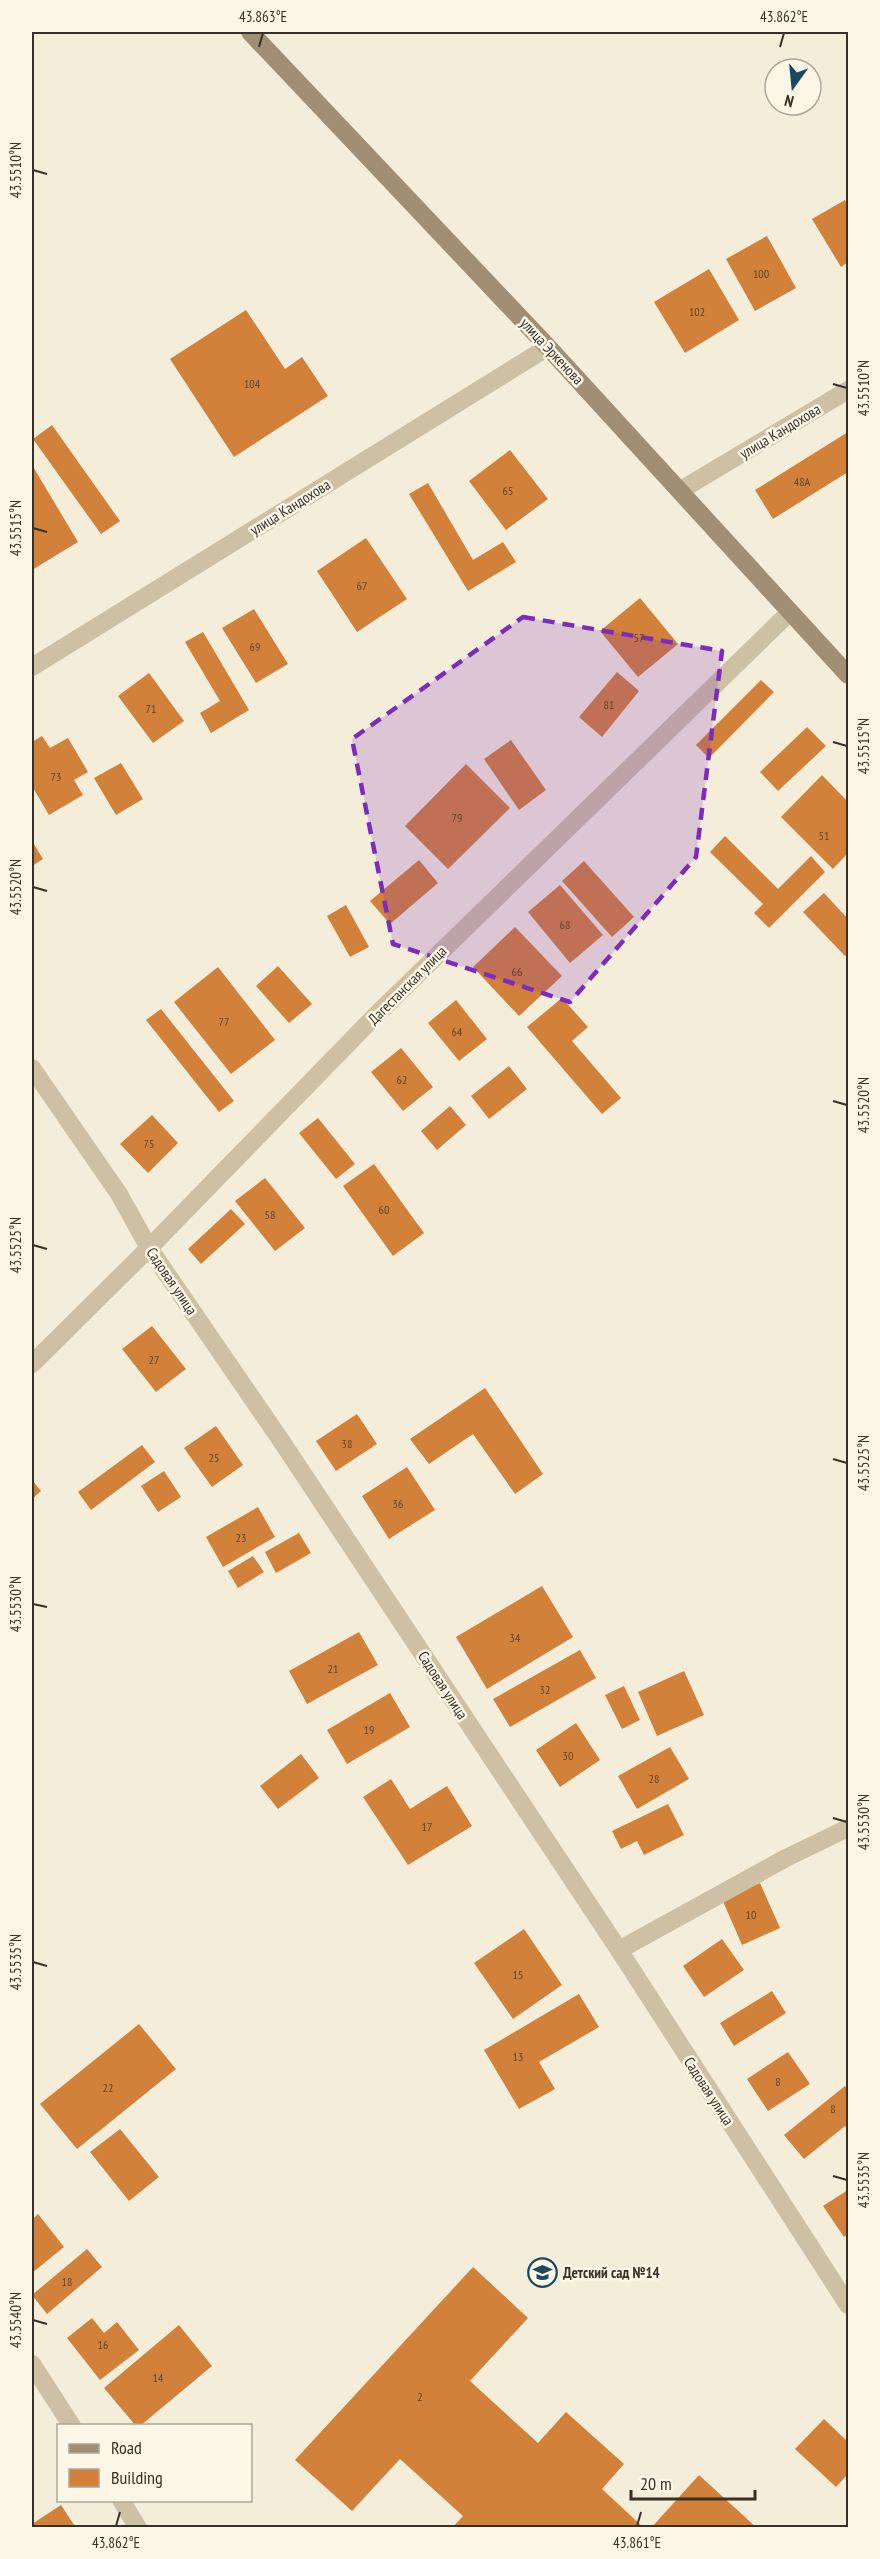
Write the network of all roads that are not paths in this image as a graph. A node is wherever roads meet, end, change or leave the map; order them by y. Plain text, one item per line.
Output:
1 (250, 32) edge
2 (548, 347) junction
3 (849, 390) edge
4 (681, 490) junction
5 (790, 612) junction
6 (32, 667) edge
7 (849, 675) edge
8 (32, 1068) edge
9 (149, 1248) junction
10 (32, 1364) edge
11 (849, 1828) edge
12 (618, 1950) junction
13 (849, 2305) edge
14 (32, 2364) edge
15 (71, 2424) edge
16 (122, 2502) edge
17 (138, 2528) edge

1 - 2 street, улица Эркенова
2 - 4 street, улица Эркенова
2 - 6 street, улица Кандохова
3 - 4 street, улица Кандохова
4 - 5 street, улица Эркенова
5 - 7 street, улица Эркенова
5 - 9 street, Дагестанская улица
8 - 9 street, Садовая улица
9 - 10 street, Дагестанская улица
9 - 12 street, Садовая улица
11 - 12 street
12 - 13 street, Садовая улица
14 - 15 street
16 - 17 street

